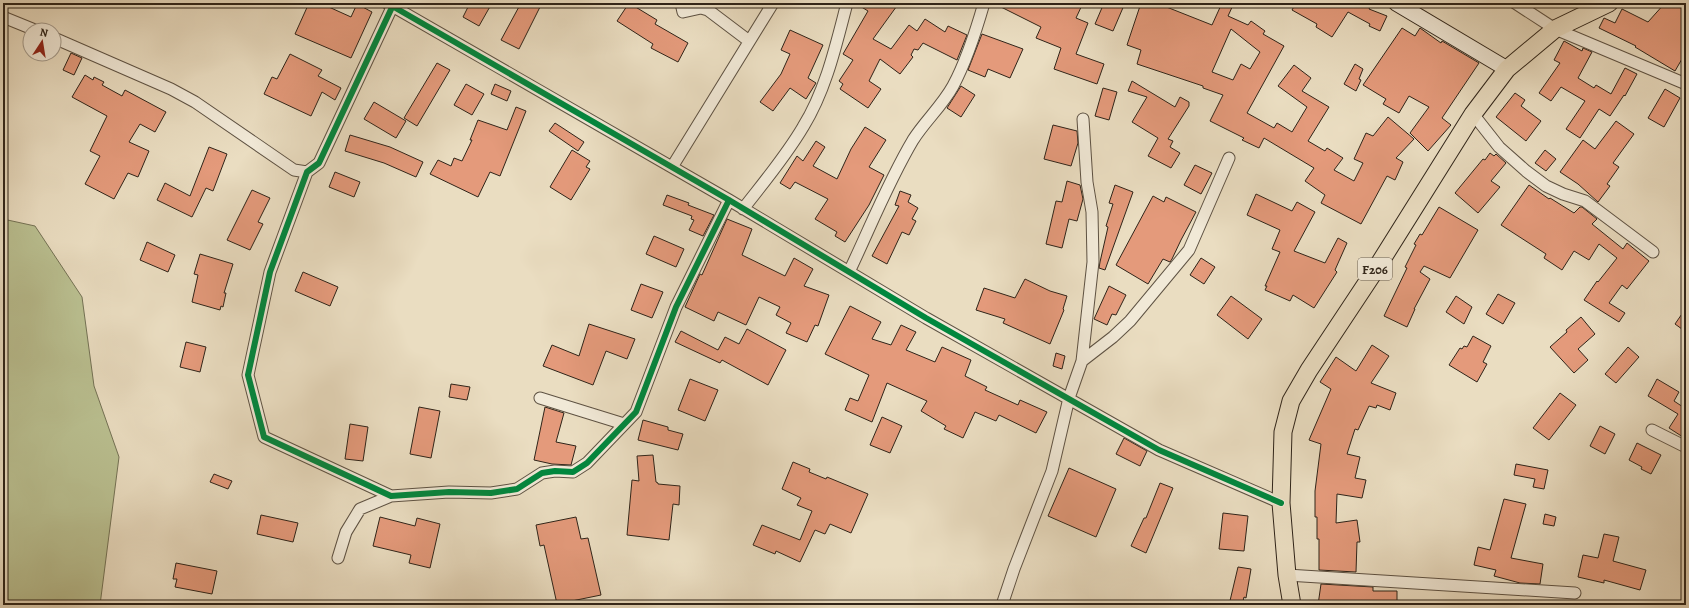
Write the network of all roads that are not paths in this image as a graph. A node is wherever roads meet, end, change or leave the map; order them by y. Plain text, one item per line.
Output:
1 (681, 3) edge
2 (773, 3) edge
3 (847, 3) edge
4 (984, 3) edge
5 (1396, 3) edge
6 (1516, 3) edge
7 (1609, 3) edge
8 (391, 4) edge
9 (3, 17) edge
10 (22, 25) edge
11 (1555, 29) junction
12 (62, 41) edge
13 (749, 41) junction
14 (1508, 69) junction
15 (1686, 84) edge
16 (1473, 114) junction
17 (1083, 119) dead end
18 (1229, 158) dead end
19 (672, 167) junction
20 (308, 172) junction
21 (729, 200) junction
22 (743, 209) junction
23 (1653, 252) dead end
24 (849, 272) junction
25 (1082, 361) junction
26 (540, 398) dead end
27 (1069, 398) junction
28 (624, 424) junction
29 (1652, 430) dead end
30 (1686, 447) edge
31 (391, 496) junction
32 (1281, 503) junction
33 (338, 558) dead end
34 (1287, 575) junction
35 (1575, 593) dead end
36 (1002, 605) edge
37 (1292, 605) edge

1 - 13 street
2 - 13 street
3 - 22 street
4 - 24 street
5 - 14 main road
6 - 11 street
7 - 11 main road, F206
8 - 19 street
8 - 20 street
9 - 10 street
11 - 14 main road, F206
11 - 15 street
12 - 20 street
13 - 19 street
14 - 16 main road, F206
16 - 23 street
16 - 32 main road, F206
17 - 25 street
18 - 25 street
19 - 21 street
20 - 31 street
21 - 22 street
21 - 28 street
22 - 24 street
24 - 27 street
25 - 27 street
26 - 28 street
27 - 32 street
27 - 36 street
28 - 31 street
29 - 30 street
31 - 33 street
32 - 34 main road, F206
34 - 35 street
34 - 37 main road, F206

